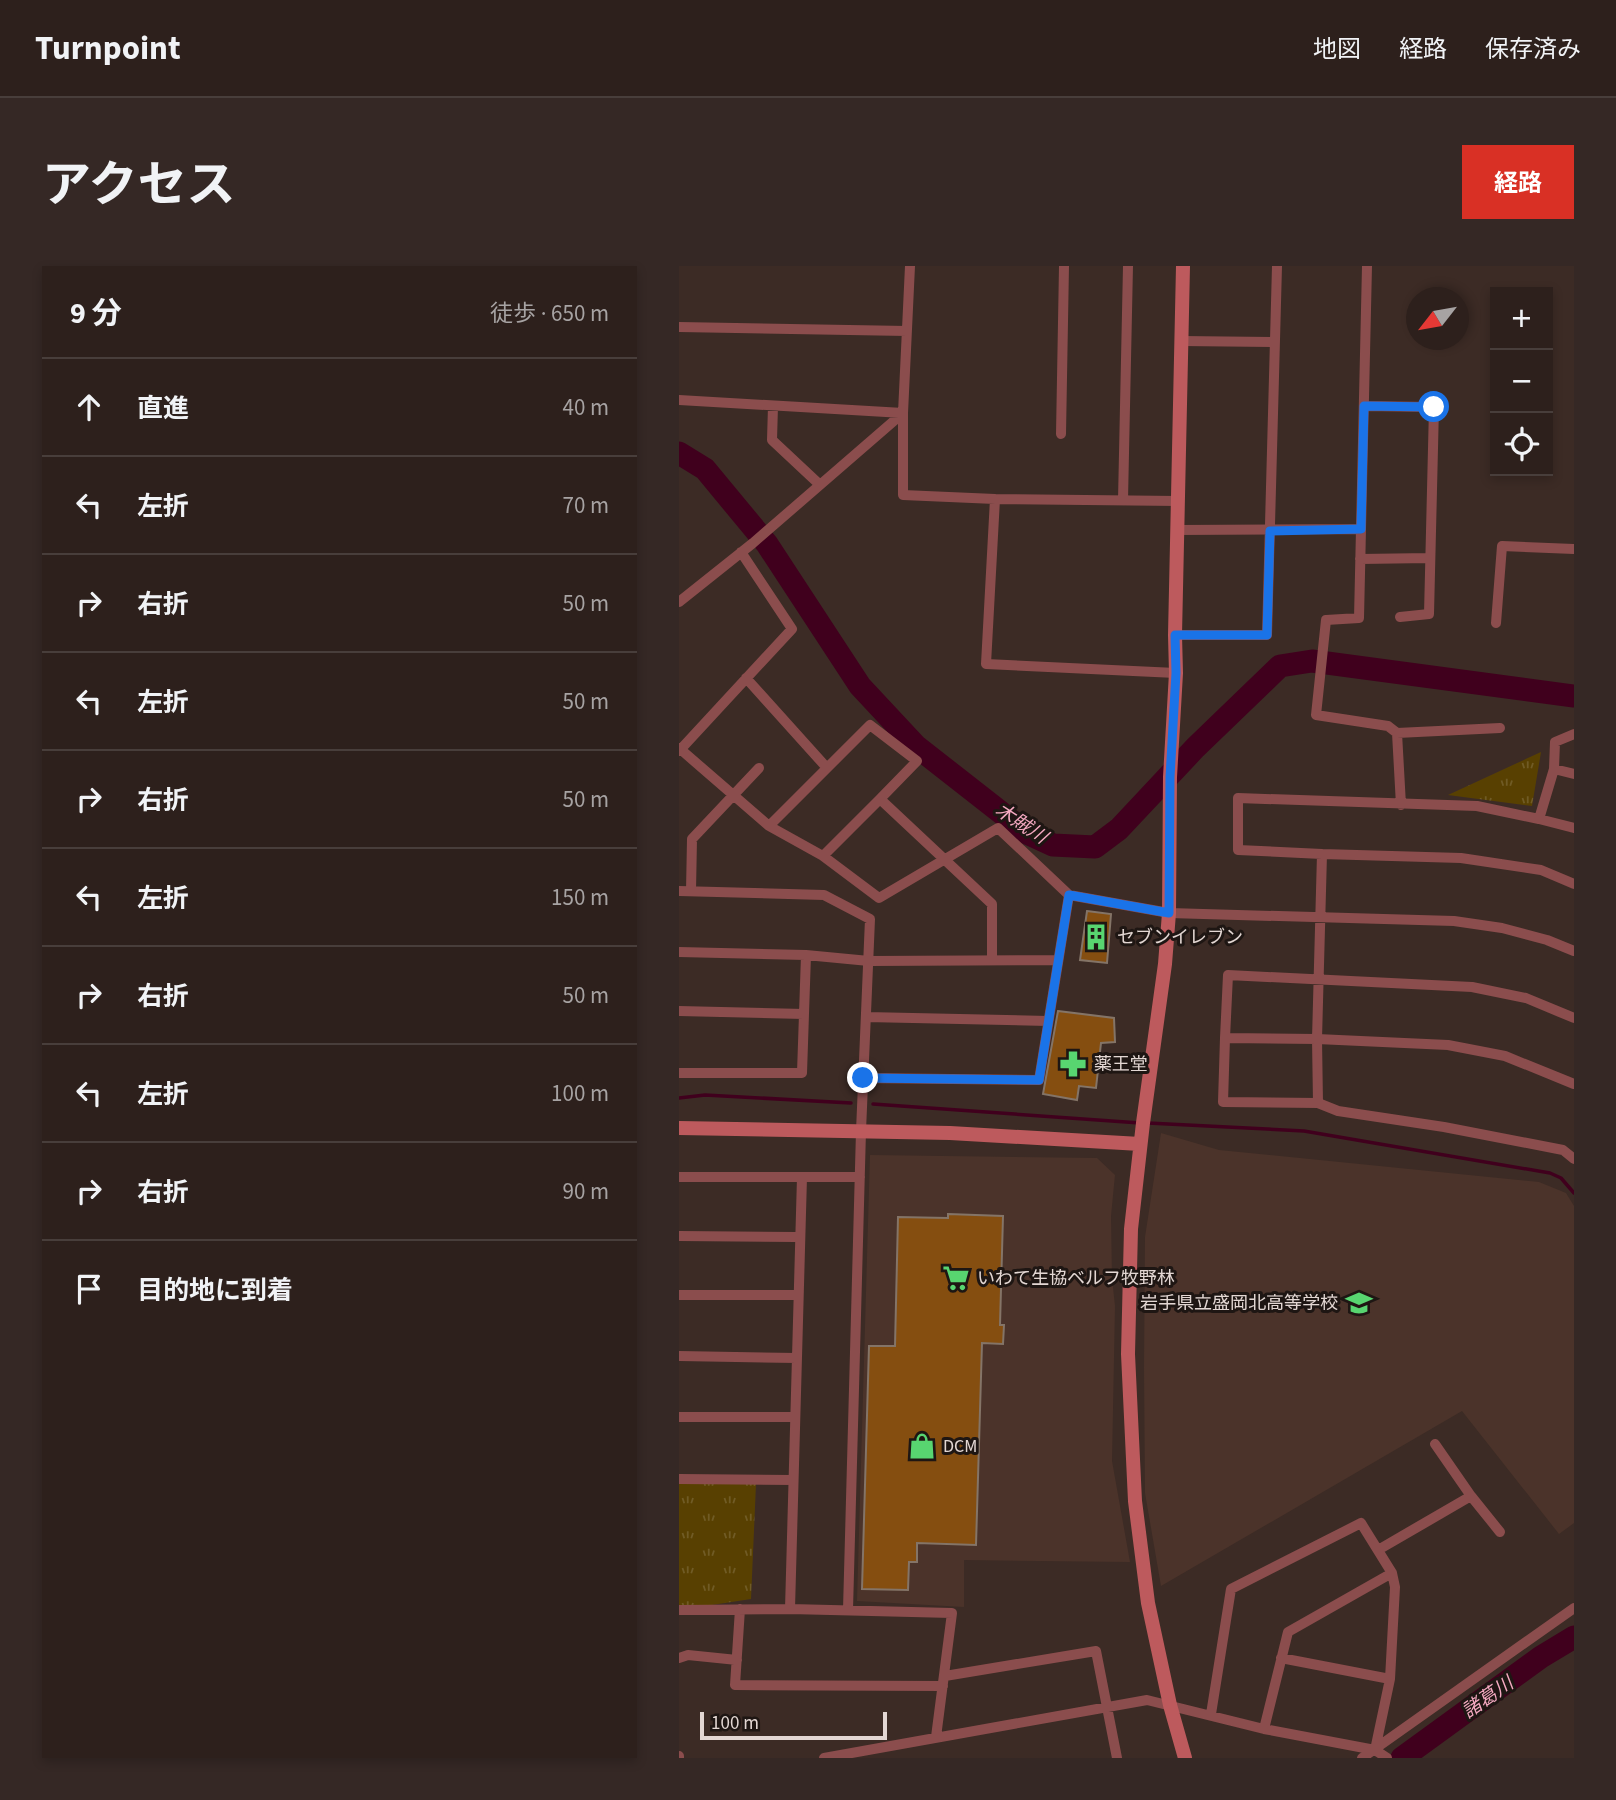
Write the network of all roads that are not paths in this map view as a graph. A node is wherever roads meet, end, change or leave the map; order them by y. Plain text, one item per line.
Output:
1 (910, 266) edge
2 (1064, 266) edge
3 (1128, 266) edge
4 (1183, 266) edge
5 (1277, 266) edge
6 (1367, 266) edge
7 (679, 327) edge
8 (907, 331) junction
9 (1181, 341) junction
10 (1275, 342) junction
11 (679, 400) edge
12 (773, 406) junction
13 (1364, 406) junction
14 (902, 413) junction
15 (1061, 434) dead end
16 (820, 484) junction
17 (995, 499) junction
18 (1123, 500) junction
19 (1178, 501) junction
20 (1361, 529) junction
21 (1177, 530) junction
22 (1270, 531) junction
23 (1574, 550) edge
24 (741, 552) junction
25 (1430, 558) junction
26 (1360, 559) junction
27 (679, 602) edge
28 (1400, 617) dead end
29 (1496, 622) dead end
30 (1175, 635) junction
31 (1176, 673) junction
32 (746, 678) junction
33 (1500, 728) dead end
34 (1397, 733) junction
35 (1574, 734) edge
36 (680, 749) edge
37 (759, 768) dead end
38 (827, 768) junction
39 (1554, 769) junction
40 (1574, 774) edge
41 (732, 795) junction
42 (880, 799) junction
43 (1401, 805) junction
44 (1539, 819) junction
45 (769, 825) junction
46 (1574, 828) edge
47 (1322, 854) junction
48 (823, 856) junction
49 (944, 860) junction
50 (1574, 884) edge
51 (679, 891) edge
52 (691, 891) junction
53 (1069, 895) junction
54 (1169, 913) junction
55 (1320, 917) junction
56 (1574, 951) edge
57 (679, 952) edge
58 (806, 954) junction
59 (992, 960) junction
60 (1057, 960) junction
61 (869, 961) junction
62 (1318, 978) junction
63 (679, 1011) edge
64 (804, 1014) junction
65 (866, 1017) junction
66 (1574, 1018) edge
67 (1048, 1021) junction
68 (1225, 1038) junction
69 (1317, 1039) junction
70 (679, 1073) edge
71 (863, 1078) junction
72 (1574, 1084) edge
73 (1318, 1103) junction
74 (679, 1128) edge
75 (860, 1131) junction
76 (1140, 1144) junction
77 (1574, 1159) edge
78 (679, 1177) edge
79 (802, 1177) junction
80 (860, 1177) junction
81 (679, 1236) edge
82 (796, 1237) dead end
83 (679, 1295) edge
84 (798, 1295) junction
85 (679, 1356) edge
86 (797, 1359) junction
87 (679, 1416) edge
88 (795, 1417) junction
89 (1435, 1444) dead end
90 (679, 1479) edge
91 (793, 1480) junction
92 (1471, 1496) junction
93 (1500, 1532) dead end
94 (1378, 1550) junction
95 (1392, 1573) junction
96 (1574, 1608) edge
97 (740, 1609) junction
98 (790, 1609) junction
99 (679, 1610) edge
100 (848, 1611) junction
101 (679, 1658) edge
102 (1282, 1658) junction
103 (737, 1660) junction
104 (1390, 1679) junction
105 (944, 1681) junction
106 (1170, 1705) junction
107 (1107, 1706) junction
108 (1212, 1714) junction
109 (1264, 1729) junction
110 (936, 1737) junction
111 (1381, 1754) edge
112 (824, 1758) edge
113 (1117, 1758) edge
114 (1185, 1758) edge
115 (1362, 1758) edge

1 - 8 street
2 - 15 street
3 - 18 street
4 - 9 street
5 - 10 street
6 - 13 street
7 - 8 street
8 - 14 street
9 - 10 street
9 - 19 street
10 - 22 street
11 - 12 street
12 - 14 street
12 - 16 street
13 - 20 street
13 - 25 street
14 - 16 street
14 - 17 street
16 - 24 street
17 - 18 street
17 - 31 street
18 - 19 street
19 - 21 street
20 - 22 street
20 - 26 street
21 - 22 street
21 - 30 street
22 - 30 street
23 - 29 street
24 - 27 street
24 - 32 street
25 - 26 street
25 - 28 street
26 - 34 street
30 - 31 street
31 - 54 street
32 - 36 street
32 - 38 street
33 - 34 street
34 - 43 street
35 - 39 street
36 - 41 street
37 - 41 street
38 - 42 street
38 - 45 street
39 - 40 street
39 - 44 street
41 - 45 street
41 - 52 street
42 - 48 street
42 - 49 street
43 - 44 street
43 - 47 street
44 - 46 street
45 - 48 street
47 - 50 street
47 - 55 street
48 - 49 street
49 - 53 street
49 - 59 street
51 - 52 street
52 - 61 street
53 - 54 street
53 - 60 street
54 - 55 street
54 - 76 street
55 - 56 street
55 - 62 street
57 - 58 street
58 - 61 street
58 - 64 street
59 - 60 street
59 - 61 street
60 - 67 street
61 - 65 street
62 - 66 street
62 - 68 street
62 - 69 street
63 - 64 street
64 - 70 street
65 - 67 street
65 - 71 street
67 - 71 street
68 - 69 street
68 - 73 street
69 - 72 street
69 - 73 street
71 - 75 street
73 - 77 street
74 - 75 street
75 - 76 street
75 - 80 street
76 - 106 street
78 - 79 street
79 - 80 street
79 - 84 street
80 - 100 street
81 - 82 street
83 - 84 street
84 - 86 street
85 - 86 street
86 - 88 street
87 - 88 street
88 - 91 street
89 - 92 street
90 - 91 street
91 - 98 street
92 - 93 street
92 - 94 street
94 - 95 street
94 - 108 street
95 - 102 street
95 - 104 street
96 - 111 street
97 - 98 street
97 - 99 street
97 - 103 street
98 - 100 street
100 - 105 street
101 - 103 street
102 - 104 street
102 - 109 street
103 - 105 street
104 - 111 street
105 - 107 street
105 - 110 street
106 - 107 street
106 - 108 street
106 - 114 street
107 - 110 street
107 - 113 street
108 - 109 street
109 - 111 street
110 - 112 street
111 - 115 street

